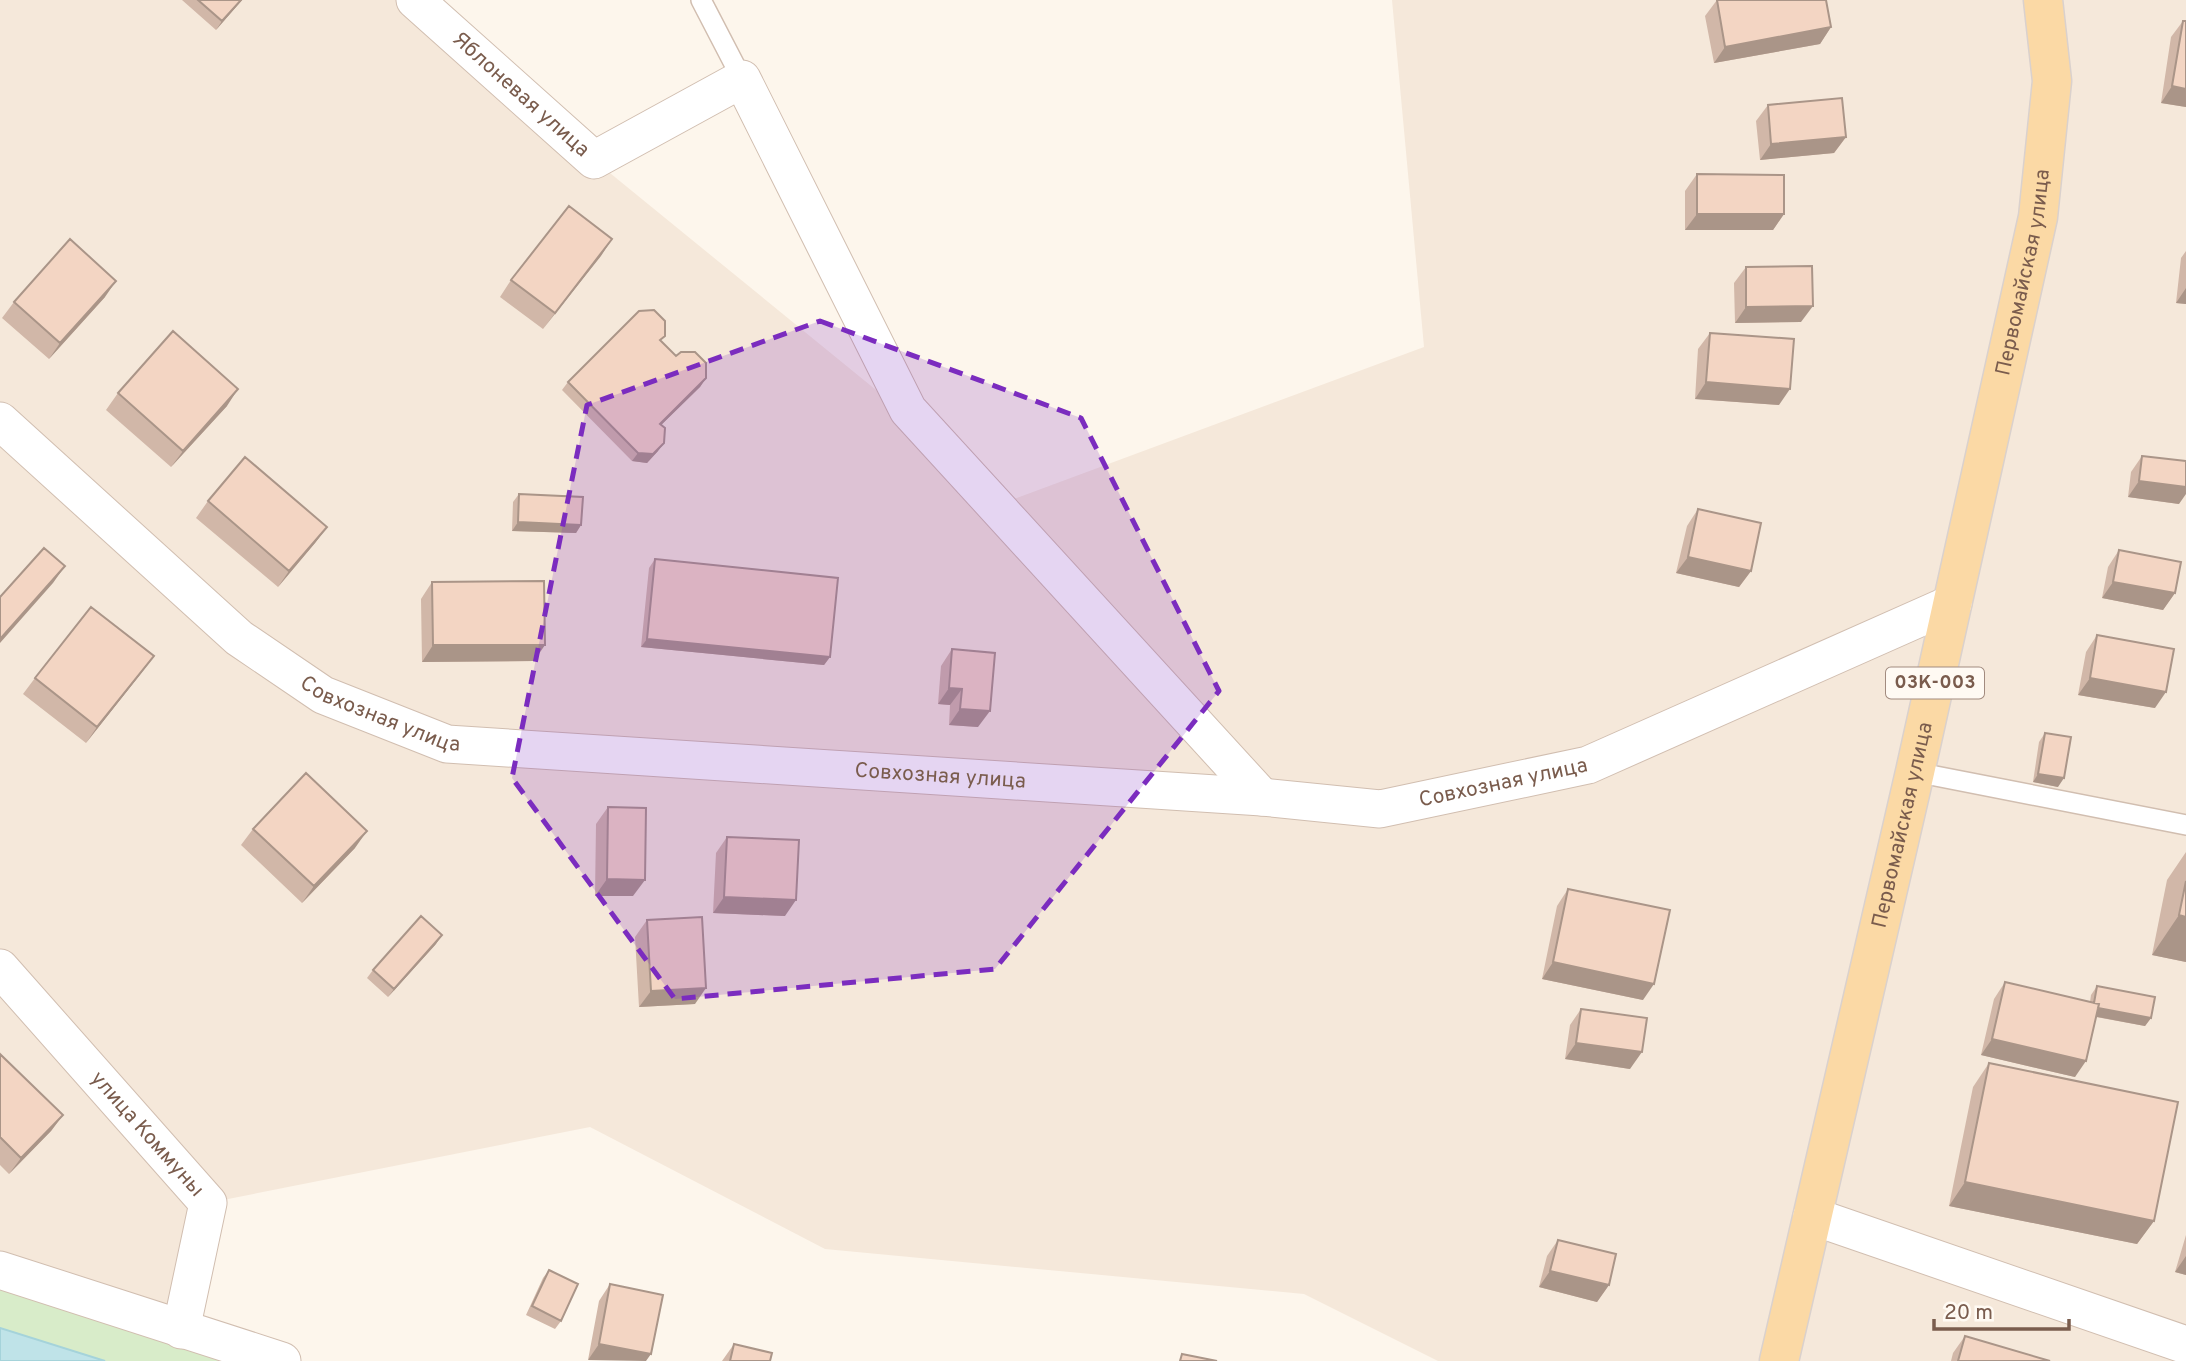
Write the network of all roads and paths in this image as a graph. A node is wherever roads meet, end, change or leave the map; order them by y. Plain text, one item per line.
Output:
1 (415, 0) edge
2 (701, 0) edge
3 (2043, 0) edge
4 (742, 79) junction
5 (0, 421) edge
6 (1954, 603) junction
7 (1915, 772) junction
8 (1262, 797) junction
9 (2186, 825) edge
10 (0, 968) edge
11 (1812, 1216) junction
12 (0, 1270) edge
13 (181, 1330) junction
14 (2186, 1345) edge
15 (282, 1361) edge
16 (1779, 1361) edge

1 - 4 street, Яблоневая улица
2 - 4 lane
3 - 6 main road, Первомайская улица / 03К-003
4 - 8 street
5 - 8 street, Совхозная улица
6 - 7 main road, Первомайская улица / 03К-003
6 - 8 street, Совхозная улица
7 - 9 lane
7 - 11 main road, Первомайская улица / 03К-003
10 - 13 street, улица Коммуны
11 - 14 street
11 - 16 main road, Первомайская улица / 03К-003
12 - 13 street
13 - 15 street

